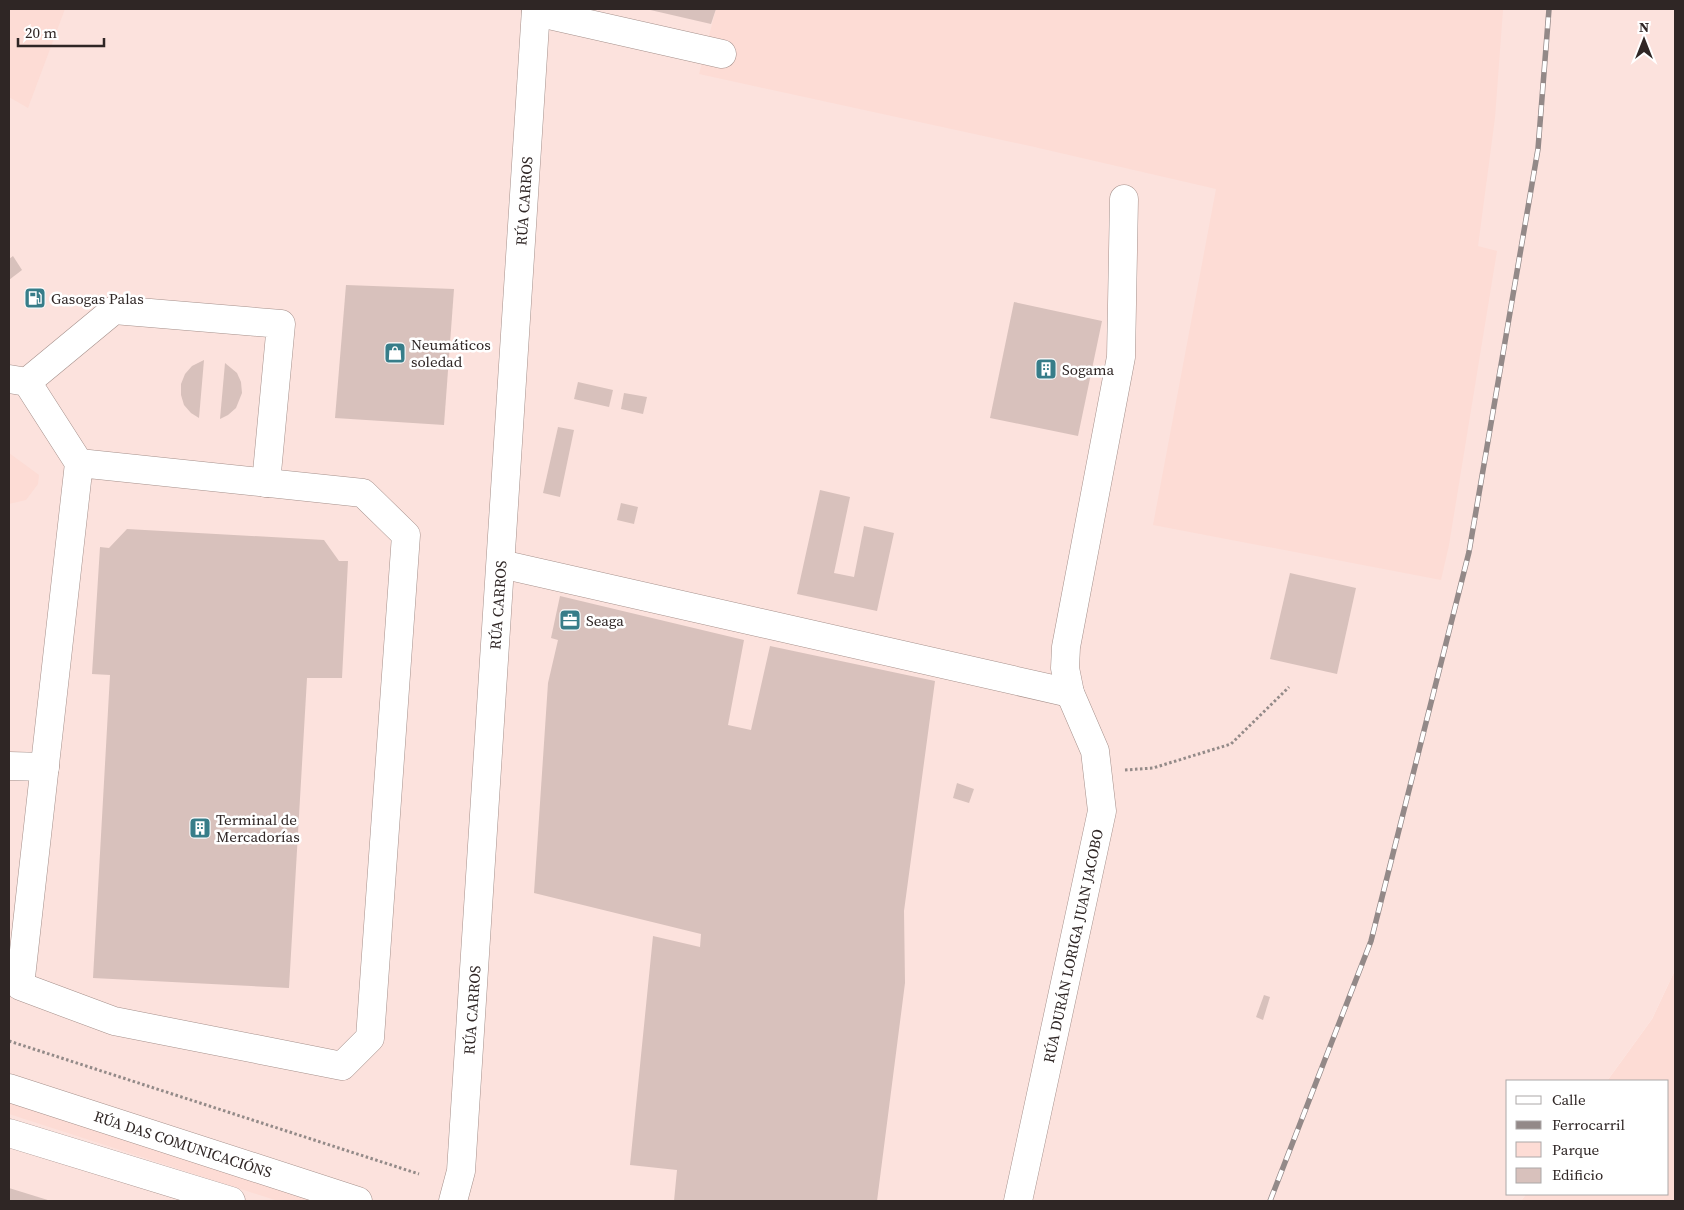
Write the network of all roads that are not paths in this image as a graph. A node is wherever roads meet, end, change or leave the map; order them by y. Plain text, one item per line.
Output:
1 (536, 10) edge
2 (722, 54) dead end
3 (1124, 199) dead end
4 (18, 381) edge
5 (79, 463) junction
6 (266, 483) junction
7 (501, 564) junction
8 (1070, 693) junction
9 (9, 766) edge
10 (45, 767) junction
11 (14, 987) edge
12 (9, 1088) edge
13 (9, 1133) edge
14 (231, 1201) edge
15 (358, 1201) edge
16 (453, 1201) edge
17 (1018, 1201) edge

1 - 2 street
1 - 7 street, RÚA CARROS
3 - 8 street, RÚA DURÁN LORIGA JUAN JACOBO
4 - 5 street
4 - 6 street
5 - 6 street
5 - 10 street
6 - 11 street
7 - 8 street
7 - 16 street, RÚA CARROS
8 - 17 street, RÚA DURÁN LORIGA JUAN JACOBO
9 - 10 street
10 - 11 street
12 - 15 street, RÚA DAS COMUNICACIÓNS
13 - 14 street

